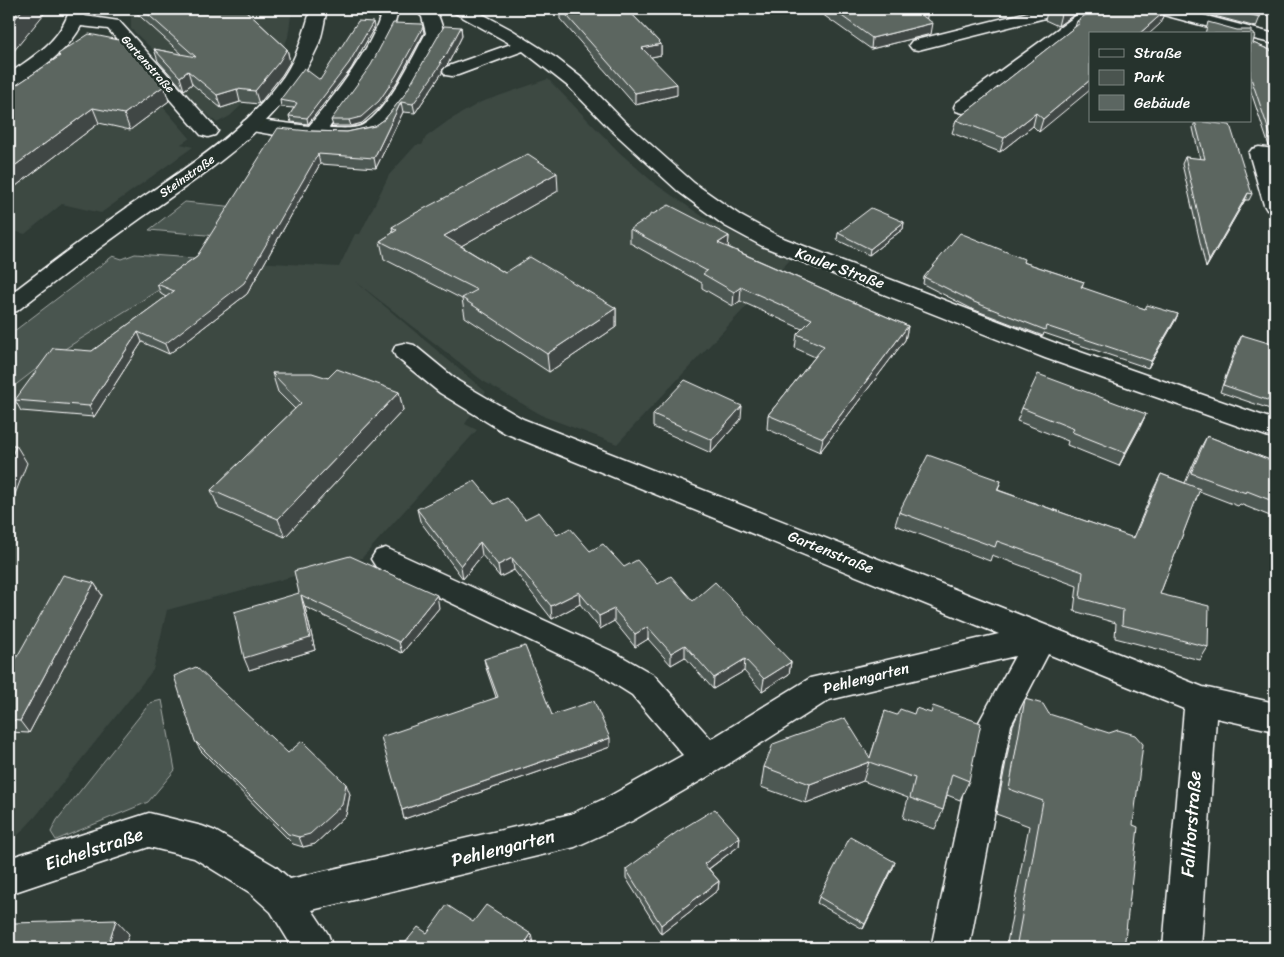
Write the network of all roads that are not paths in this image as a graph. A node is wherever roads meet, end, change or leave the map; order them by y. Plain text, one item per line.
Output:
1 (319, 9) edge
2 (390, 9) edge
3 (422, 9) edge
4 (461, 9) edge
5 (1059, 9) edge
6 (1095, 9) edge
7 (1162, 9) edge
8 (77, 15) edge
9 (1249, 32) edge
10 (1252, 33) edge
11 (1275, 39) edge
12 (918, 45) edge
13 (524, 46) junction
14 (452, 71) dead end
15 (9, 82) edge
16 (963, 107) dead end
17 (251, 125) junction
18 (208, 131) dead end
19 (315, 132) junction
20 (1275, 155) edge
21 (1275, 205) edge
22 (9, 306) edge
23 (404, 351) dead end
24 (1275, 430) edge
25 (386, 559) dead end
26 (1041, 637) junction
27 (1201, 700) junction
28 (1275, 716) edge
29 (707, 759) junction
30 (9, 876) edge
31 (284, 899) junction
32 (314, 948) edge
33 (950, 948) edge
34 (1182, 948) edge

1 - 17 street, Steinstraße
2 - 19 street
3 - 19 street
4 - 13 street, Kauler Straße
5 - 12 street
6 - 16 street
7 - 9 street
8 - 15 street
8 - 18 street, Gartenstraße
10 - 11 street
13 - 14 street
13 - 24 street, Kauler Straße
17 - 19 street
17 - 22 street, Steinstraße
20 - 21 street
23 - 26 street, Gartenstraße
25 - 29 street
26 - 27 street, Gartenstraße
26 - 29 street, Pehlengarten
26 - 33 street
27 - 28 street, Gartenstraße
27 - 34 street, Falltorstraße
29 - 31 street, Pehlengarten
30 - 31 street, Eichelstraße
31 - 32 street, Eichelstraße

